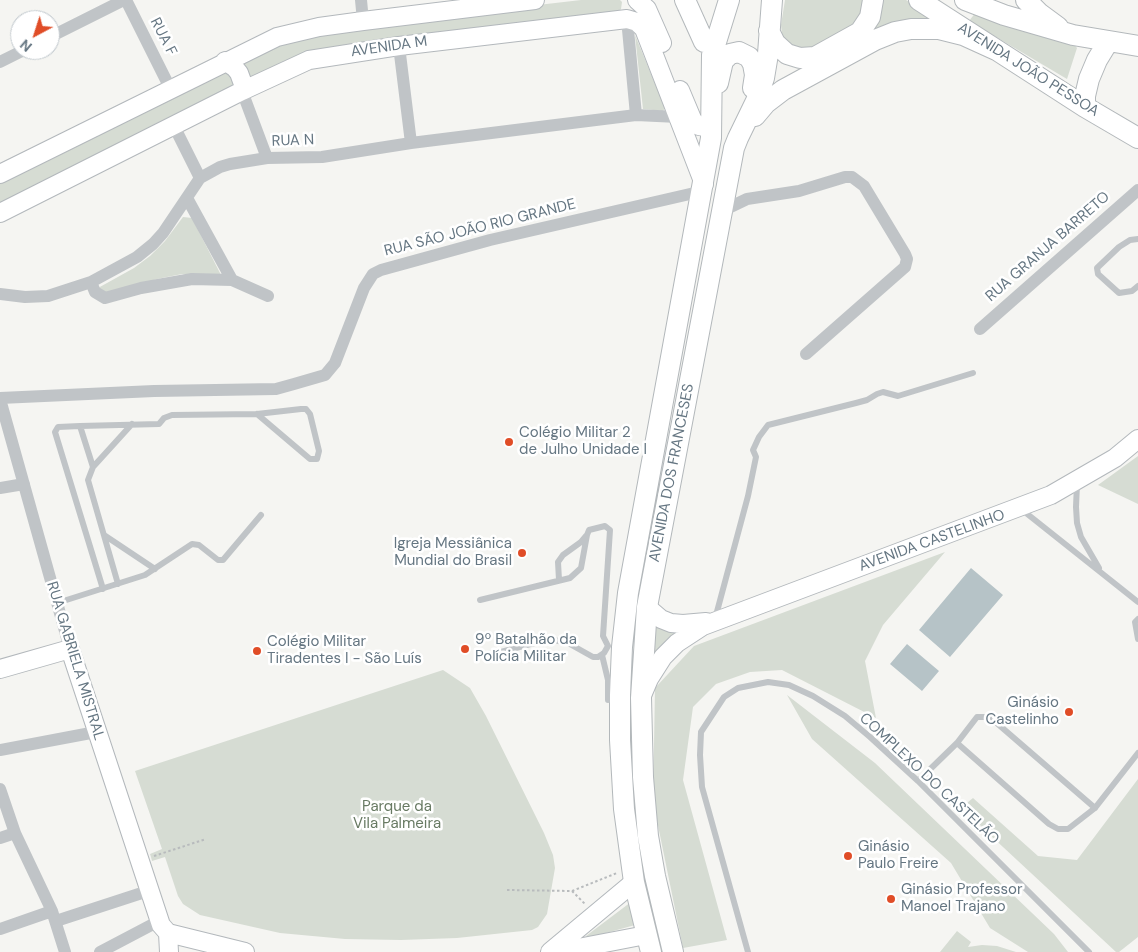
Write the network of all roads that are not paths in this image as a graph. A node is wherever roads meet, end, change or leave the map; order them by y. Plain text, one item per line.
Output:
1 (125, 0) edge
2 (360, 0) edge
3 (535, 0) edge
4 (685, 0) edge
5 (728, 0) edge
6 (772, 0) edge
7 (873, 0) edge
8 (919, 0) edge
9 (965, 0) edge
10 (1026, 0) edge
11 (509, 1) edge
12 (639, 2) edge
13 (627, 19) junction
14 (363, 21) junction
15 (769, 31) junction
16 (60, 32) edge
17 (1077, 36) junction
18 (704, 42) junction
19 (1108, 42) junction
20 (398, 46) junction
21 (1138, 46) edge
22 (996, 50) junction
23 (225, 61) junction
24 (170, 88) junction
25 (242, 91) junction
26 (1060, 91) junction
27 (1085, 106) junction
28 (636, 115) junction
29 (678, 117) junction
30 (174, 126) junction
31 (708, 132) junction
32 (738, 138) junction
33 (1138, 138) edge
34 (411, 143) junction
35 (267, 158) junction
36 (0, 174) edge
37 (200, 178) junction
38 (703, 187) junction
39 (1138, 190) edge
40 (187, 198) junction
41 (0, 213) edge
42 (721, 216) junction
43 (1138, 239) edge
44 (232, 280) junction
45 (91, 282) junction
46 (1138, 286) edge
47 (0, 294) edge
48 (268, 296) dead end
49 (980, 329) dead end
50 (806, 354) dead end
51 (973, 373) dead end
52 (0, 398) edge
53 (257, 414) junction
54 (132, 424) junction
55 (80, 426) junction
56 (1138, 440) edge
57 (92, 467) junction
58 (1078, 481) junction
59 (24, 484) junction
60 (0, 488) edge
61 (1020, 508) junction
62 (261, 515) dead end
63 (104, 535) junction
64 (587, 535) junction
65 (155, 569) junction
66 (1103, 573) junction
67 (559, 580) junction
68 (118, 584) junction
69 (103, 589) junction
70 (480, 600) dead end
71 (1138, 602) edge
72 (57, 604) junction
73 (647, 607) junction
74 (1138, 619) edge
75 (714, 621) junction
76 (1138, 639) edge
77 (615, 646) junction
78 (70, 649) junction
79 (501, 652) dead end
80 (602, 655) junction
81 (0, 670) edge
82 (641, 698) junction
83 (608, 700) dead end
84 (96, 732) junction
85 (957, 743) junction
86 (0, 750) edge
87 (1138, 753) edge
88 (918, 781) junction
89 (0, 789) edge
90 (1095, 808) junction
91 (15, 832) junction
92 (0, 838) edge
93 (632, 875) junction
94 (148, 891) junction
95 (54, 916) junction
96 (163, 927) junction
97 (0, 929) edge
98 (649, 943) edge
99 (215, 949) edge
100 (65, 952) edge
101 (100, 952) edge
102 (169, 952) edge
103 (245, 952) edge
104 (550, 952) edge
105 (557, 952) edge
106 (673, 952) edge
107 (748, 952) edge
108 (1089, 952) edge

1 - 16 street
1 - 24 street, RUA F
2 - 14 street
3 - 11 street, AVENIDA M
4 - 18 main road
5 - 18 main road
5 - 31 main road, AVENIDA DOS FRANCESES
6 - 15 main road, AVENIDA DOS FRANCESES
7 - 15 main road
8 - 22 main road, AVENIDA JOÃO PESSOA
9 - 17 main road, AVENIDA JOÃO PESSOA
10 - 17 main road
11 - 14 street, AVENIDA M
12 - 13 street
12 - 31 street
13 - 20 street, AVENIDA M
13 - 28 street
13 - 29 street
14 - 23 street, AVENIDA M
15 - 32 main road, AVENIDA DOS FRANCESES
17 - 19 main road, AVENIDA JOÃO PESSOA
17 - 26 main road
18 - 31 main road
19 - 21 main road, AVENIDA JOÃO PESSOA
19 - 27 main road
20 - 25 street, AVENIDA M
20 - 34 street
22 - 26 main road, AVENIDA JOÃO PESSOA
22 - 32 main road
23 - 24 street, AVENIDA M
23 - 25 street
24 - 36 street, AVENIDA M
25 - 30 street, AVENIDA M
25 - 35 street
26 - 27 main road, AVENIDA JOÃO PESSOA
27 - 33 main road, AVENIDA JOÃO PESSOA
28 - 29 street, RUA N
28 - 34 street, RUA N
29 - 38 street
30 - 37 street
30 - 41 street, AVENIDA M
31 - 32 main road
31 - 38 main road, AVENIDA DOS FRANCESES
32 - 42 main road, AVENIDA DOS FRANCESES
34 - 35 street, RUA N
35 - 37 street, RUA N
37 - 40 street, RUA N
38 - 52 street, RUA SÃO JOÃO RIO GRANDE
38 - 77 main road, AVENIDA DOS FRANCESES
39 - 49 street, RUA GRANJA BARRETO
40 - 44 street
40 - 45 street, RUA N
42 - 50 street
42 - 73 main road, AVENIDA DOS FRANCESES
43 - 46 lane
44 - 45 street
44 - 48 street
45 - 47 street, RUA N
51 - 75 lane
52 - 59 street, RUA GABRIELA MISTRAL
53 - 53 lane
53 - 54 lane
54 - 55 lane
54 - 57 lane
55 - 57 lane
55 - 69 lane
56 - 58 street, AVENIDA CASTELINHO
57 - 63 lane
58 - 61 street, AVENIDA CASTELINHO
58 - 66 lane
59 - 60 street
59 - 72 street, RUA GABRIELA MISTRAL
61 - 66 lane
61 - 75 street, AVENIDA CASTELINHO
62 - 65 lane
63 - 65 lane
63 - 68 lane
64 - 67 lane
64 - 67 lane
64 - 77 lane
65 - 68 lane
66 - 71 lane
67 - 70 lane
68 - 69 lane
69 - 72 lane
72 - 78 street, RUA GABRIELA MISTRAL
73 - 75 street, AVENIDA CASTELINHO
73 - 82 main road, AVENIDA DOS FRANCESES
74 - 76 lane
75 - 82 street, AVENIDA CASTELINHO
77 - 80 lane
77 - 93 main road, AVENIDA DOS FRANCESES
78 - 81 street
78 - 84 street, RUA GABRIELA MISTRAL
79 - 80 lane
80 - 83 lane
82 - 106 main road, AVENIDA DOS FRANCESES
84 - 86 street
84 - 94 street, RUA GABRIELA MISTRAL
85 - 88 lane
85 - 90 lane
85 - 90 lane
87 - 90 lane
88 - 107 lane, COMPLEXO DO CASTELÃO
88 - 108 lane, COMPLEXO DO CASTELÃO
89 - 91 street
91 - 92 street
91 - 95 street
93 - 98 main road, AVENIDA DOS FRANCESES
93 - 104 street
94 - 95 street
94 - 96 street, RUA GABRIELA MISTRAL
95 - 97 street
95 - 100 street
96 - 99 street
96 - 101 street
96 - 102 street, RUA GABRIELA MISTRAL
98 - 105 street
99 - 103 street

